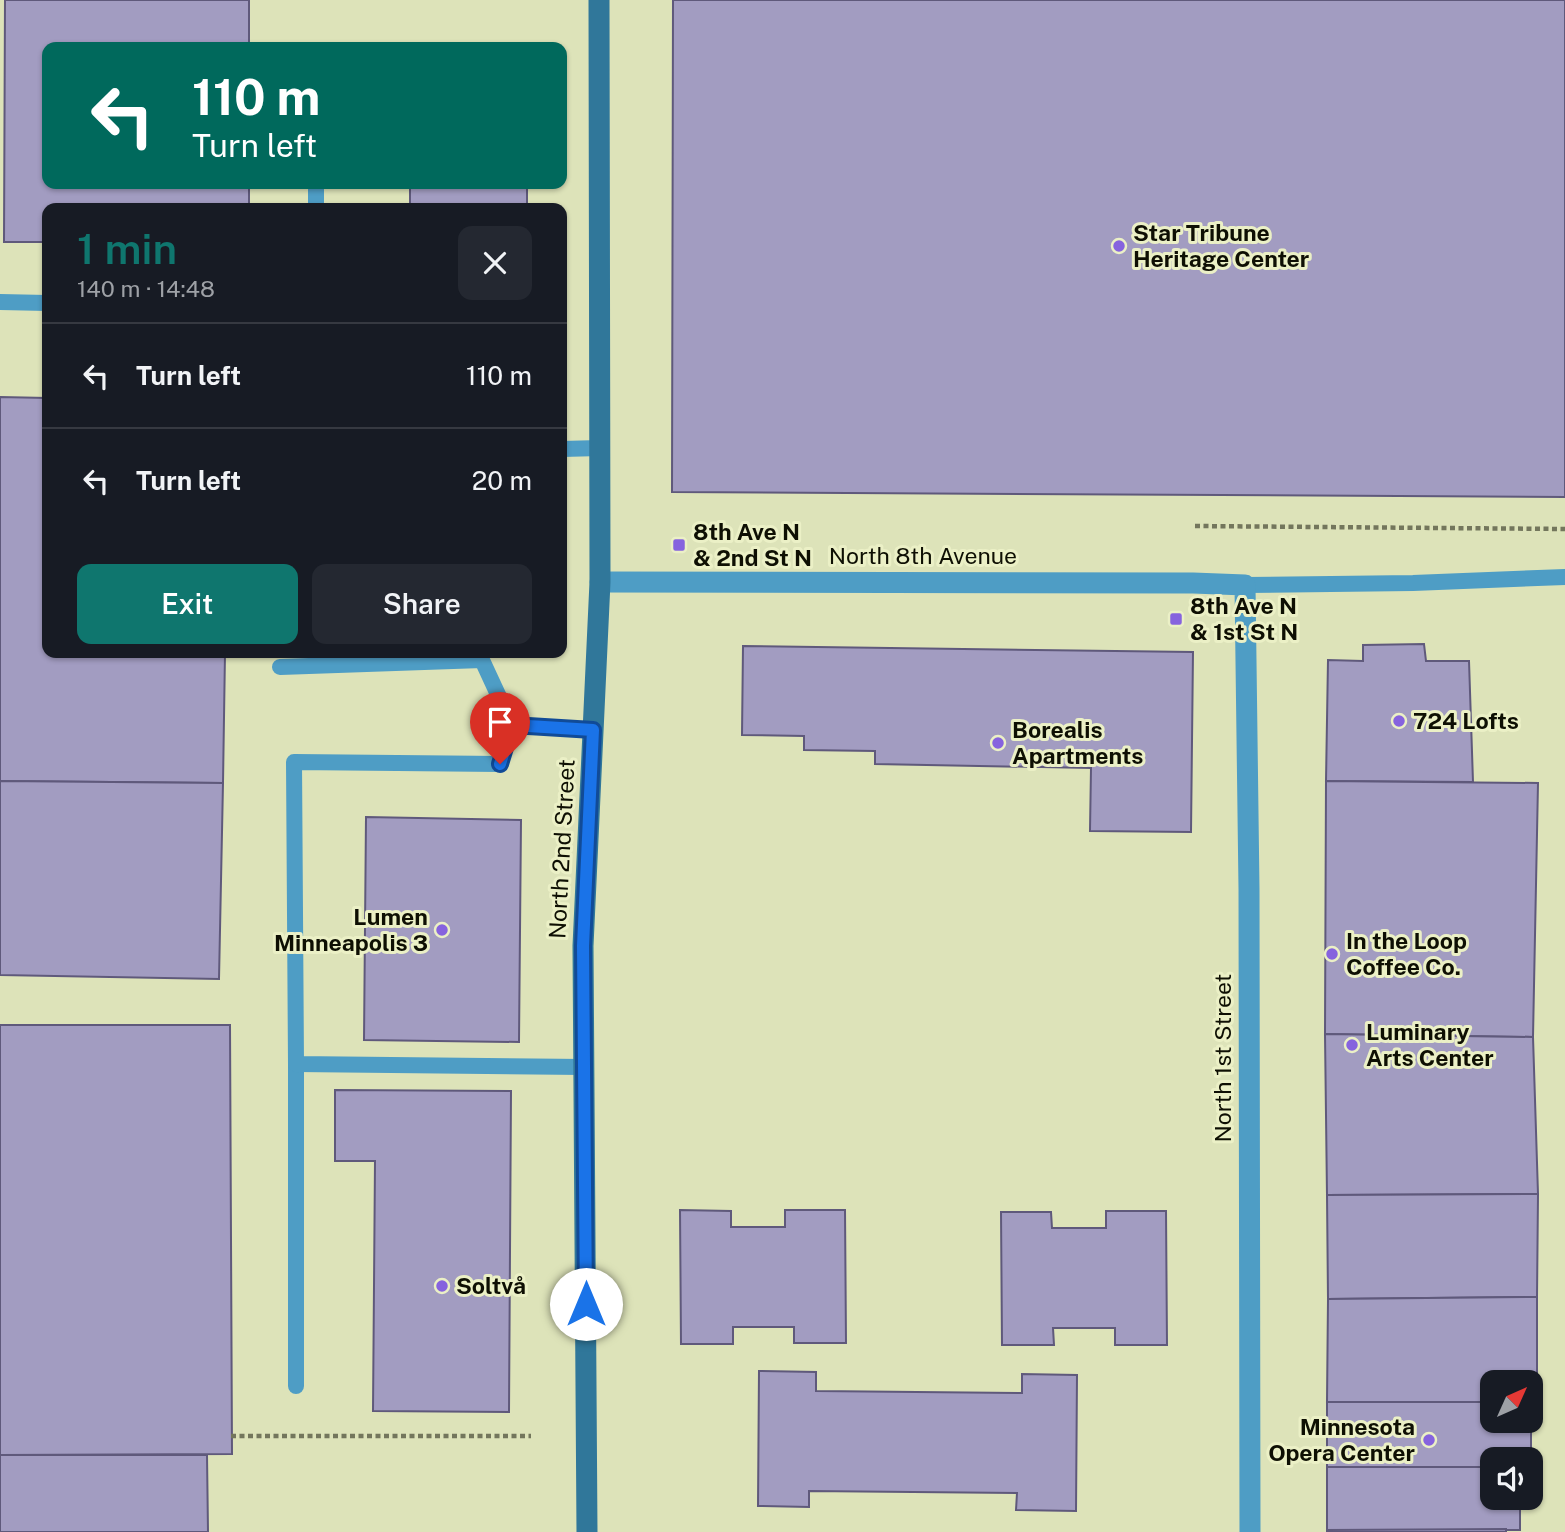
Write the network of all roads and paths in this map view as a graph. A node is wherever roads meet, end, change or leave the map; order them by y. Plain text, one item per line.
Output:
1 (599, 0) edge
2 (0, 302) edge
3 (42, 303) edge
4 (600, 448) junction
5 (567, 449) edge
6 (1195, 526) dead end
7 (1565, 529) edge
8 (1565, 577) edge
9 (600, 582) junction
10 (1245, 585) junction
11 (280, 667) dead end
12 (512, 725) junction
13 (593, 730) junction
14 (296, 1064) junction
15 (584, 1067) junction
16 (296, 1386) dead end
17 (231, 1436) dead end
18 (531, 1436) dead end
19 (587, 1532) edge
20 (1250, 1532) edge

1 - 4 street, North 2nd Street
2 - 3 lane
4 - 5 lane
4 - 9 street, North 2nd Street
6 - 7 path
8 - 10 lane
9 - 10 street, North 8th Avenue
9 - 13 street, North 2nd Street
10 - 20 street, North 1st Street
11 - 12 lane
12 - 13 lane
12 - 14 lane
13 - 15 street, North 2nd Street
14 - 15 lane
14 - 16 lane
15 - 19 street, North 2nd Street
17 - 18 path

